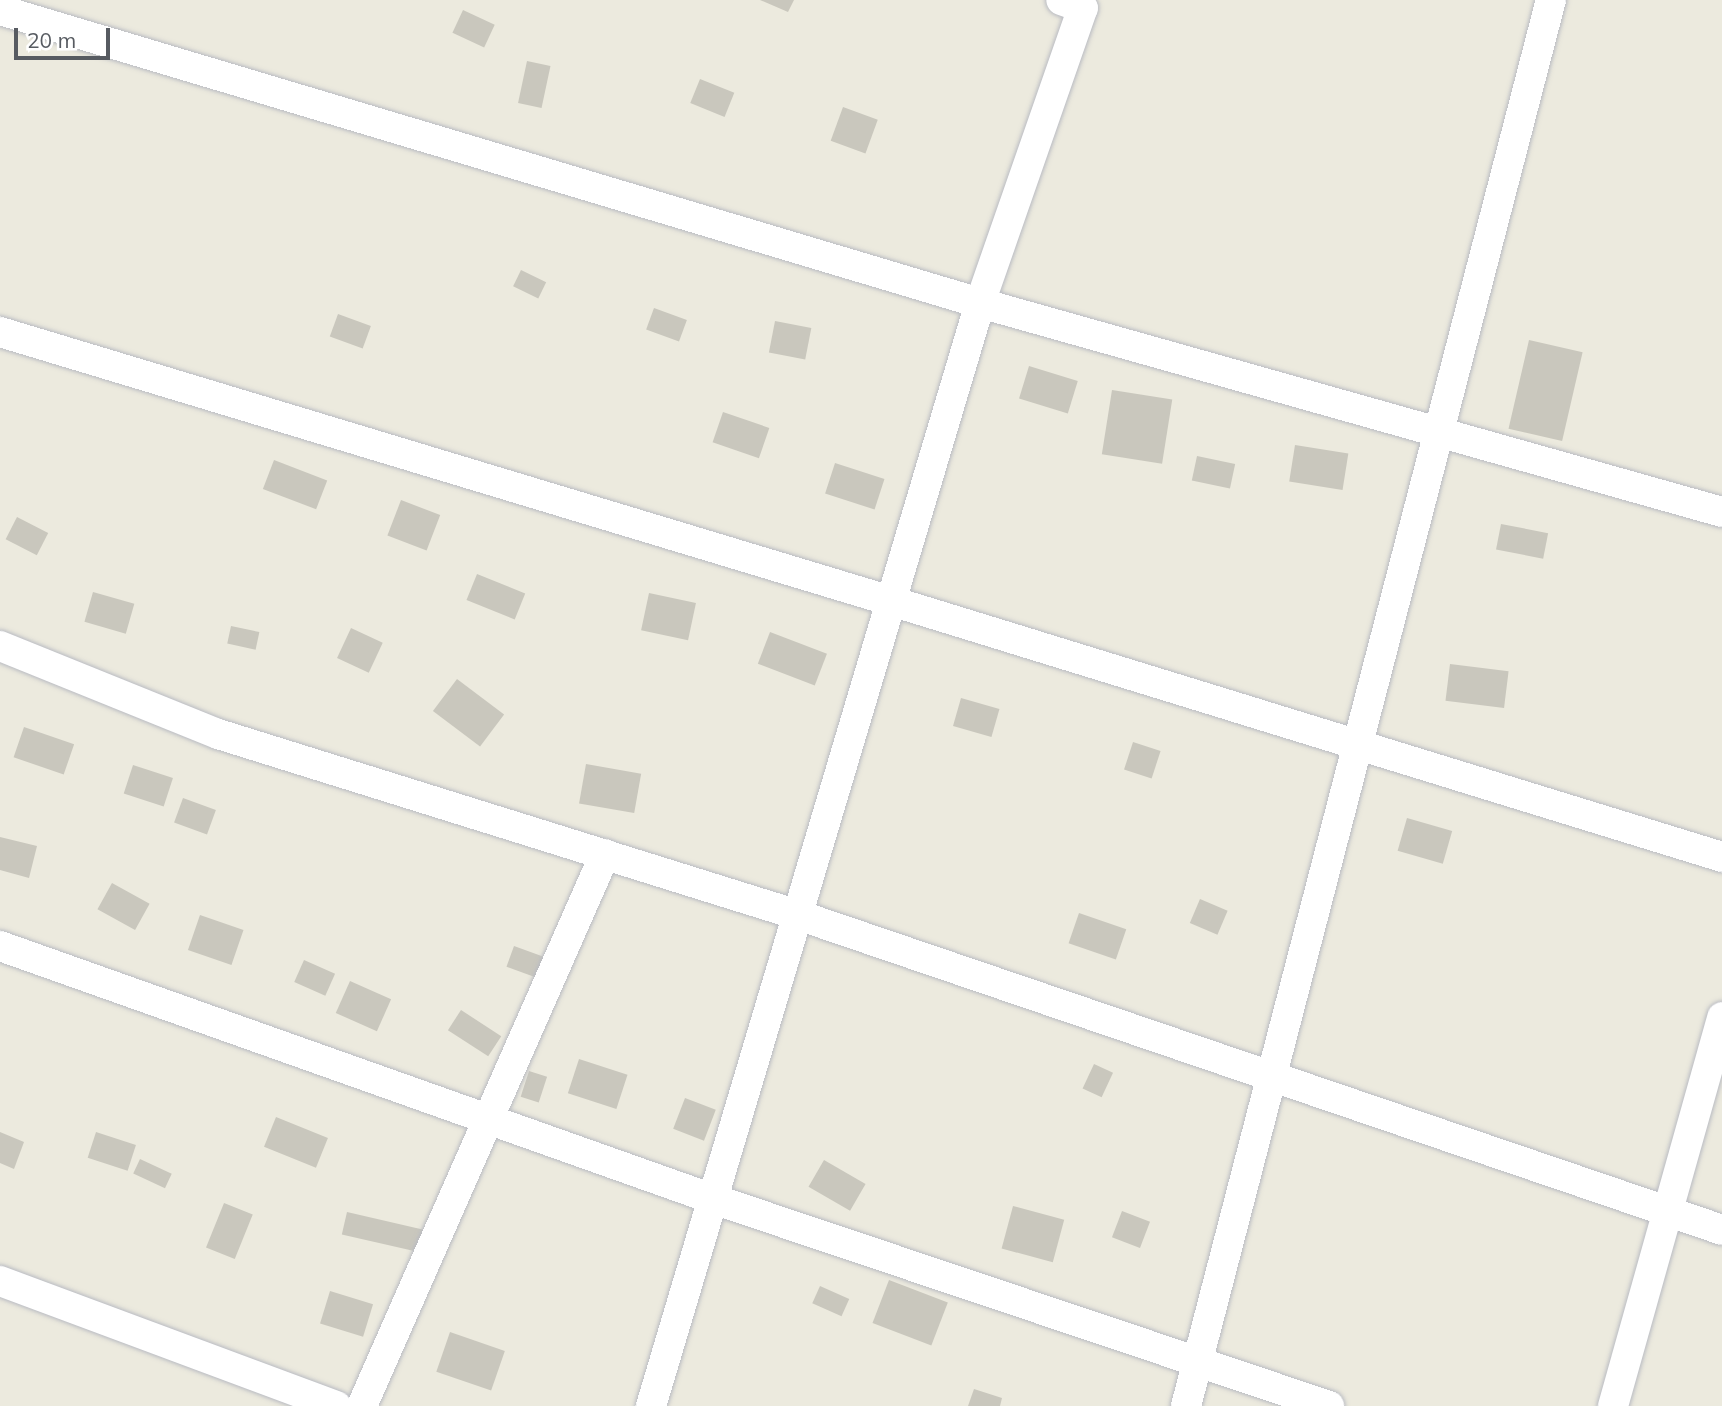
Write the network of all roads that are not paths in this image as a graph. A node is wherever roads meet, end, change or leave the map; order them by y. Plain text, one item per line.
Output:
1 (1061, 0) edge
2 (1551, 0) edge
3 (0, 10) edge
4 (980, 303) junction
5 (0, 332) edge
6 (1438, 432) junction
7 (1722, 512) edge
8 (891, 601) junction
9 (0, 646) edge
10 (1357, 745) junction
11 (605, 854) junction
12 (1722, 857) edge
13 (798, 915) junction
14 (0, 946) edge
15 (1722, 1017) edge
16 (1271, 1076) junction
17 (488, 1119) junction
18 (713, 1199) junction
19 (1668, 1212) junction
20 (1722, 1230) edge
21 (0, 1281) edge
22 (1196, 1361) junction
23 (337, 1406) edge
24 (362, 1406) edge
25 (651, 1406) edge
26 (1186, 1406) edge
27 (1329, 1406) edge
28 (1613, 1406) edge

1 - 4 street
2 - 6 street
3 - 4 street
4 - 6 street
4 - 8 street
5 - 8 street
6 - 7 street
6 - 10 street
8 - 10 street
8 - 13 street
9 - 11 street
10 - 12 street
10 - 16 street
11 - 13 street
11 - 17 street
13 - 16 street
13 - 18 street
14 - 17 street
15 - 19 street
16 - 19 street
16 - 22 street
17 - 18 street
17 - 24 street
18 - 22 street
18 - 25 street
19 - 20 street
19 - 28 street
21 - 23 street
22 - 26 street
22 - 27 street

